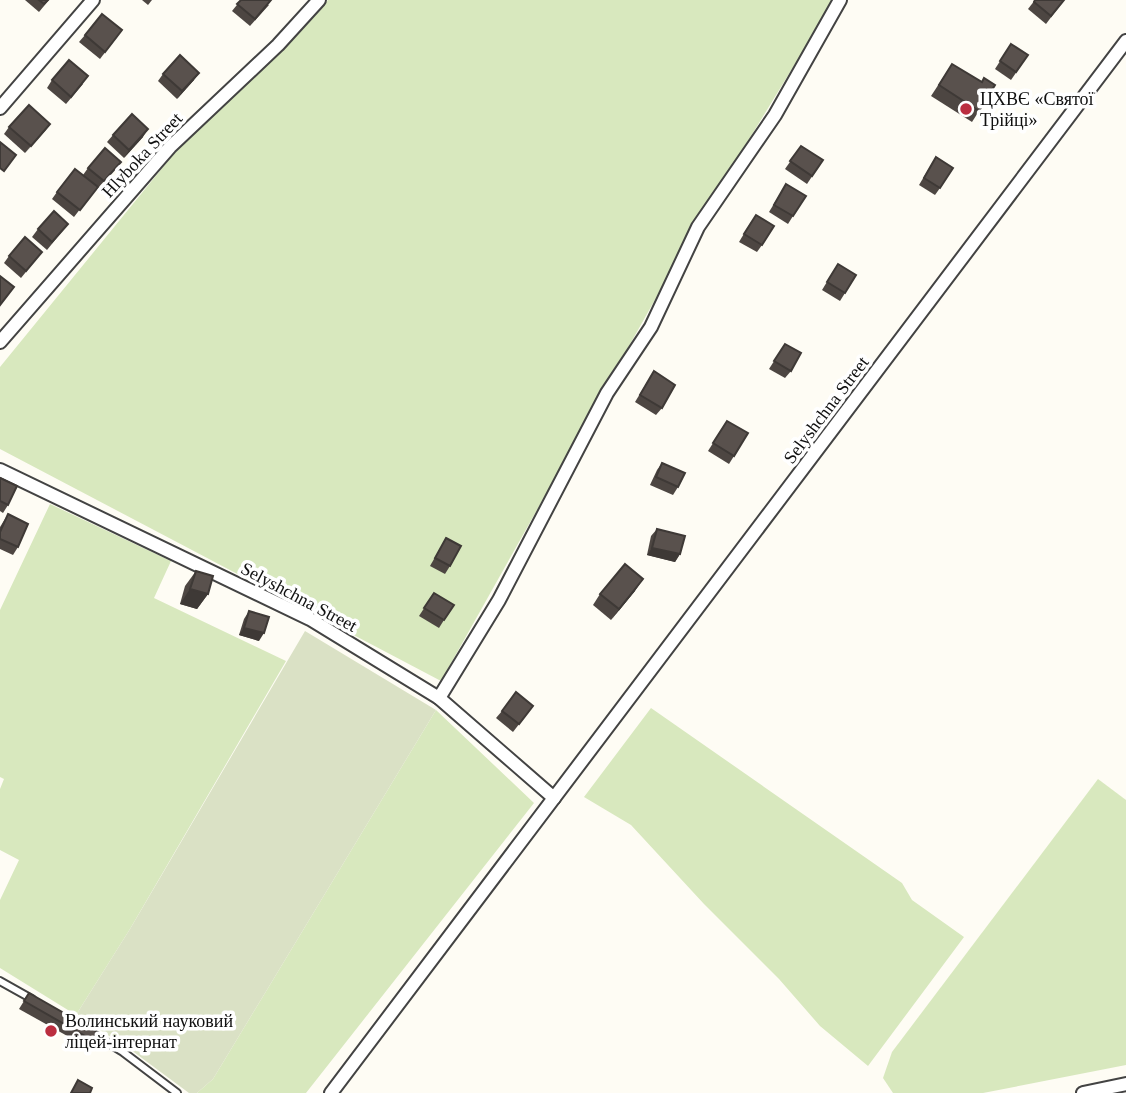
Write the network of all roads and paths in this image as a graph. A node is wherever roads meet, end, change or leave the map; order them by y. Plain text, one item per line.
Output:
1 (319, 0) edge
2 (840, 0) edge
3 (91, 1) edge
4 (1126, 41) edge
5 (0, 108) edge
6 (0, 342) edge
7 (0, 470) edge
8 (439, 698) junction
9 (554, 798) junction
10 (0, 981) edge
11 (34, 1000) edge
12 (78, 1026) edge
13 (1126, 1084) edge
14 (177, 1093) edge
15 (331, 1093) edge
16 (1083, 1093) edge

1 - 6 street, Hlyboka Street
2 - 8 street
3 - 5 street
4 - 9 street, Selyshchna Street
7 - 8 street, Selyshchna Street
8 - 9 street, Selyshchna Street
9 - 15 street, Selyshchna Street
10 - 11 lane
12 - 14 lane
13 - 16 street

